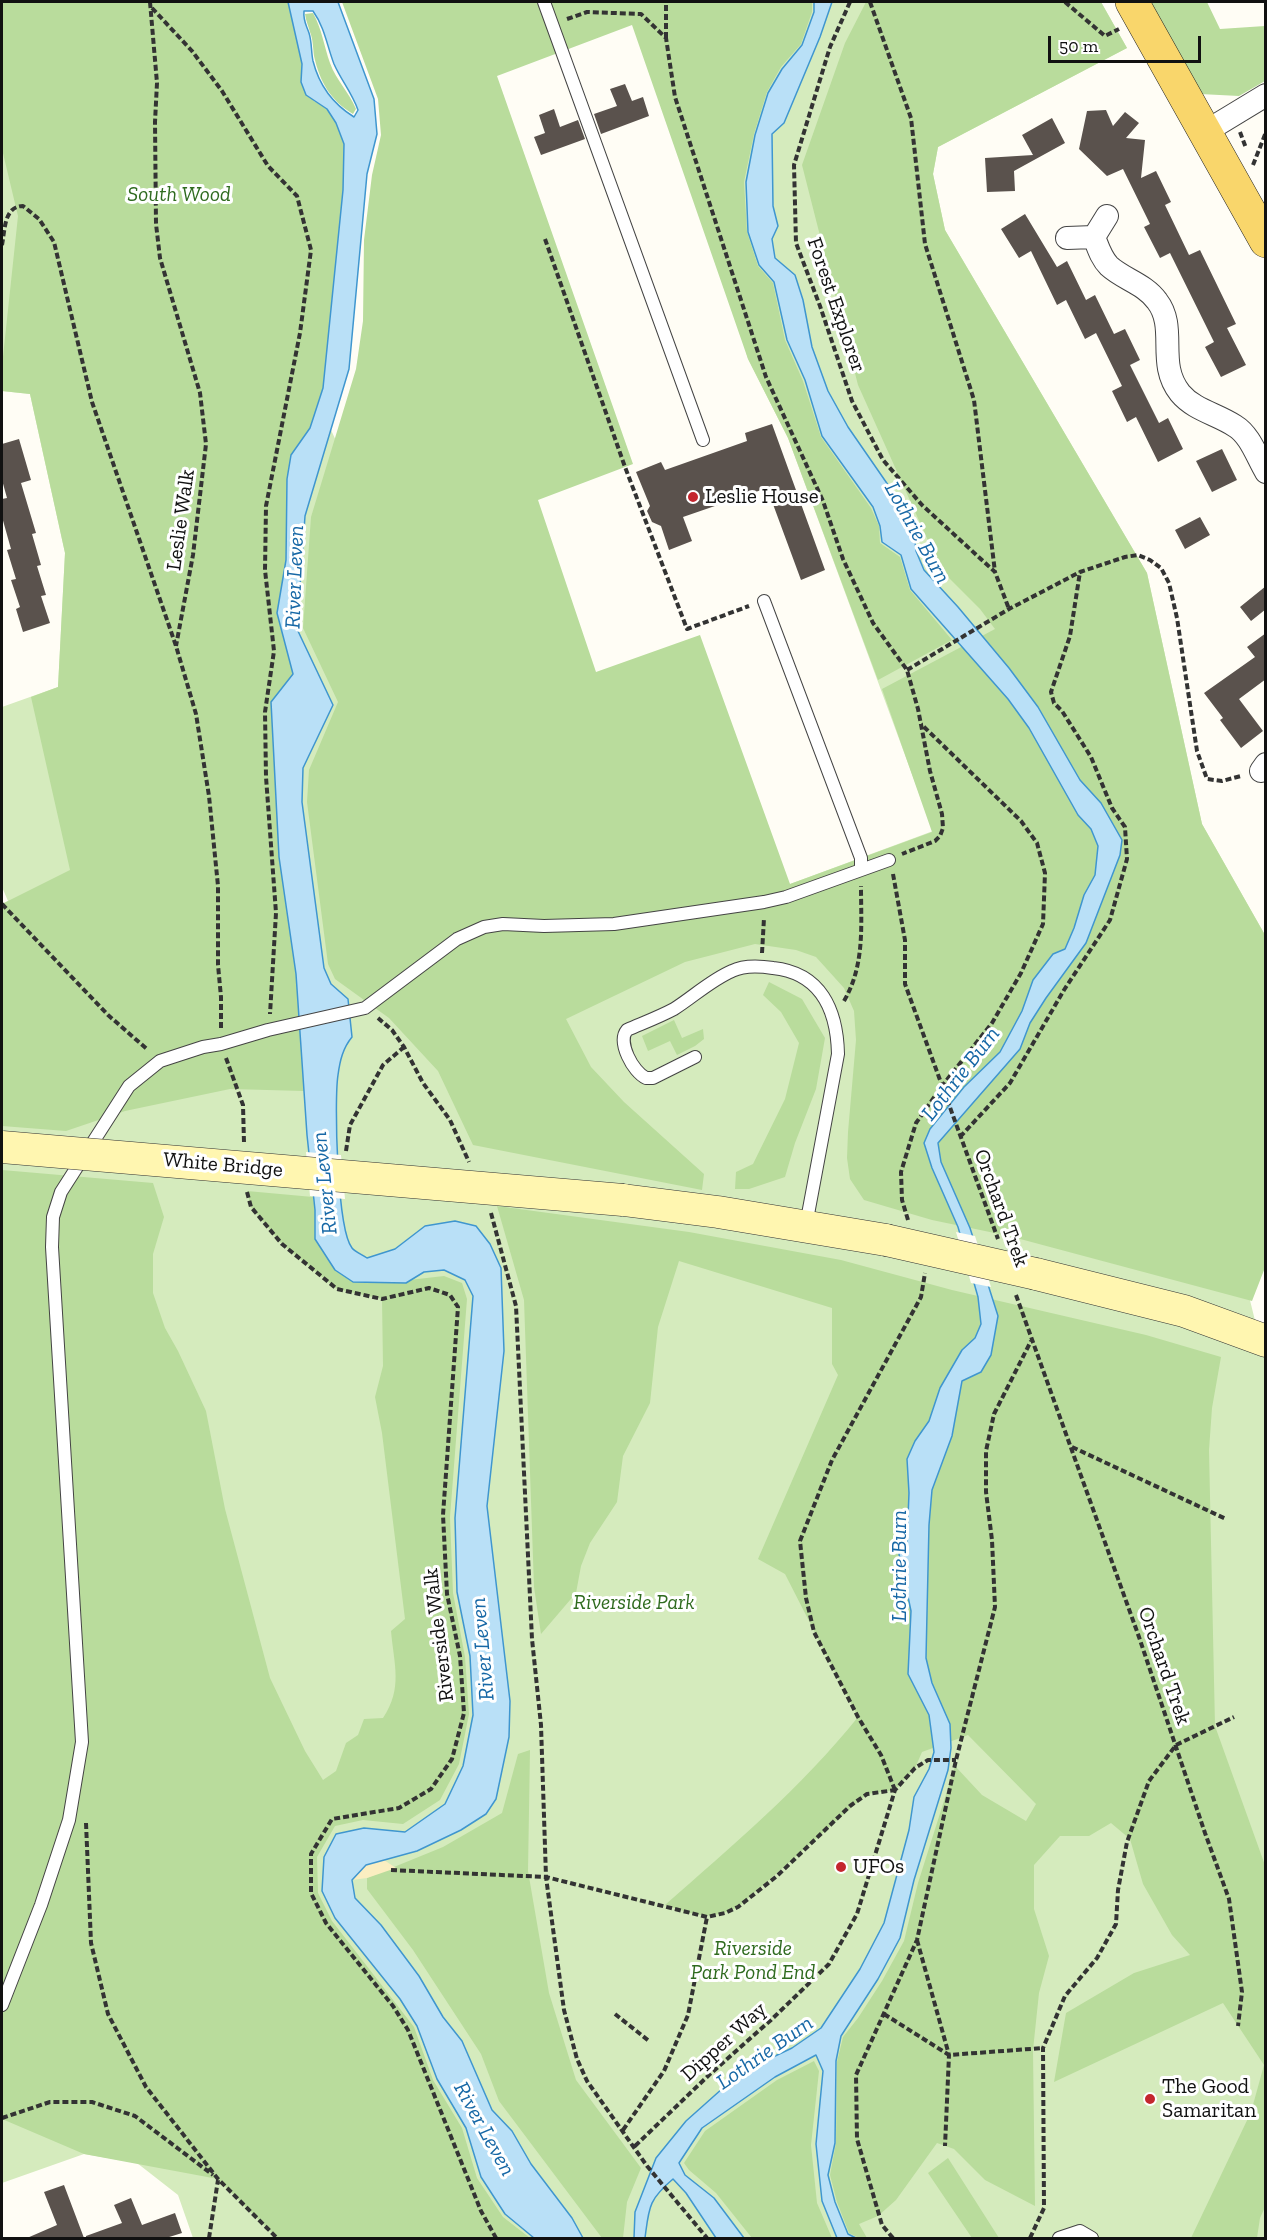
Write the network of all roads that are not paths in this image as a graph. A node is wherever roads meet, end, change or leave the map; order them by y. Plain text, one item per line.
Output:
1 (544, 2) edge
2 (1136, 9) edge
3 (1266, 95) edge
4 (1205, 132) junction
5 (1107, 216) dead end
6 (1094, 237) junction
7 (1067, 238) dead end
8 (1266, 241) edge
9 (703, 440) dead end
10 (1266, 472) edge
11 (764, 600) road end
12 (890, 860) road end
13 (861, 870) junction
14 (695, 1057) dead end
15 (2, 1147) edge
16 (806, 1226) junction
17 (1266, 1341) edge
18 (2, 2005) edge
19 (1059, 2238) edge
20 (1092, 2238) edge

1 - 9 lane
2 - 4 main road
3 - 4 street
4 - 8 main road
5 - 6 street
6 - 7 street
6 - 10 street
11 - 13 lane
12 - 13 lane
13 - 18 lane
14 - 16 lane
15 - 16 main road, White Bridge, bridge
16 - 17 main road, White Bridge, bridge
19 - 20 lane

